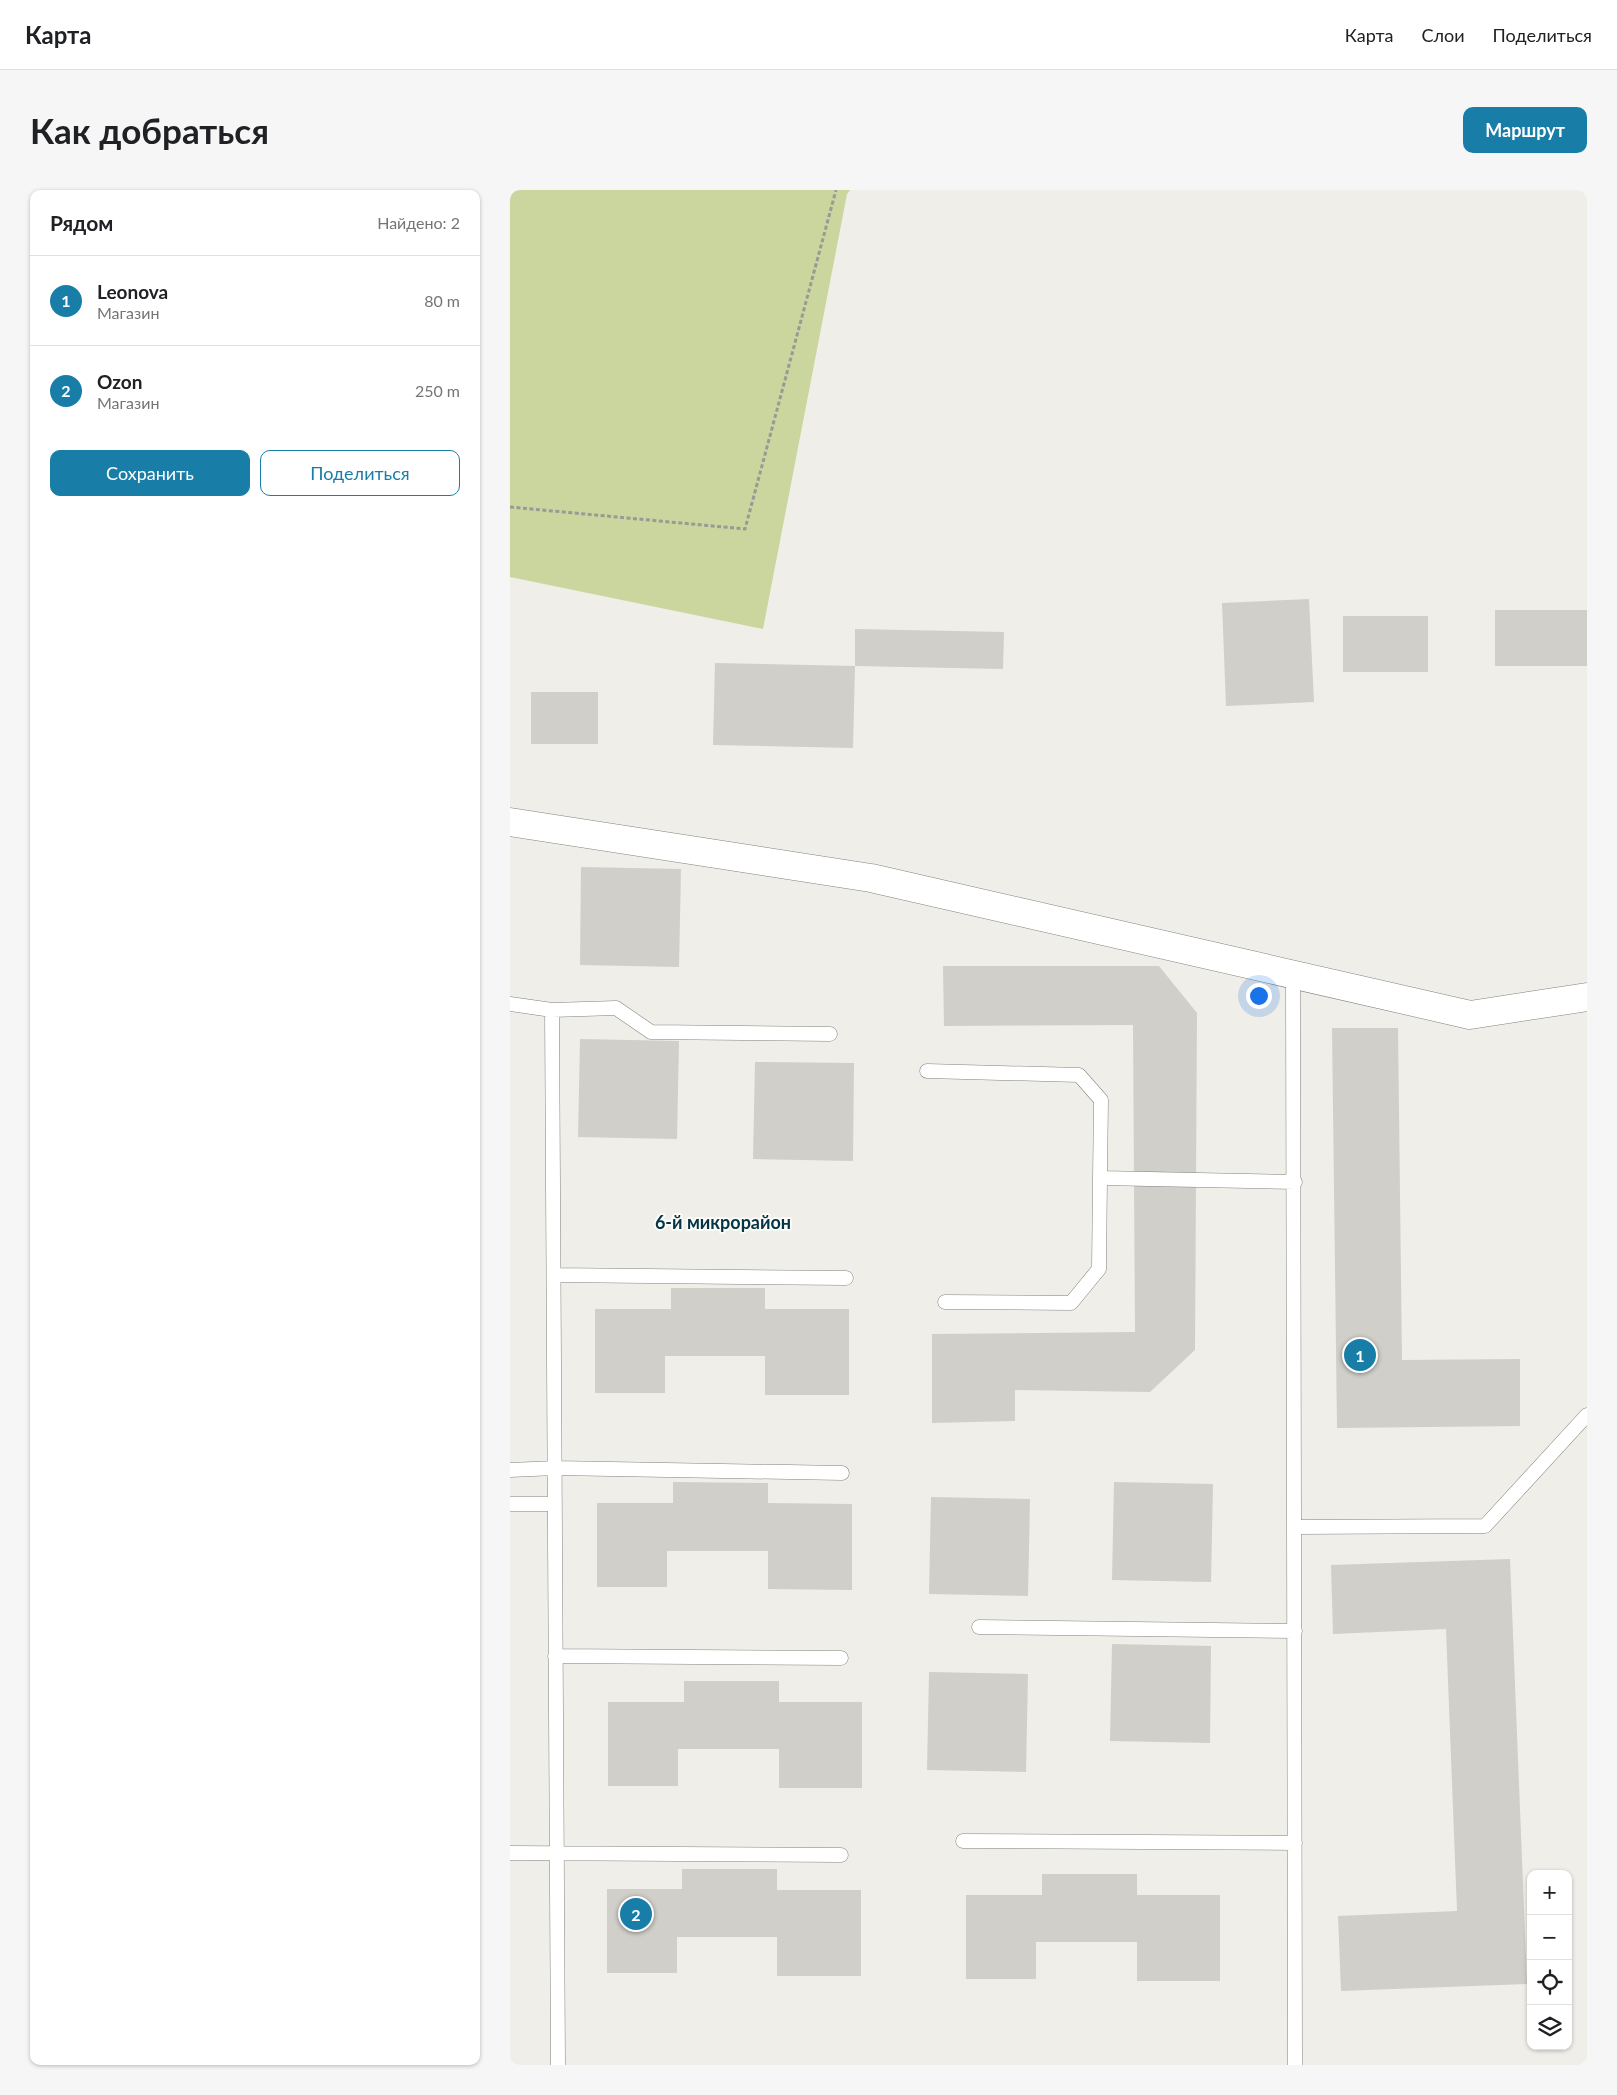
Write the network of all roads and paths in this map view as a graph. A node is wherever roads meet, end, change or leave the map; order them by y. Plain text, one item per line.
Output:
1 (836, 190) edge
2 (510, 507) edge
3 (510, 822) edge
4 (1293, 976) junction
5 (1587, 998) edge
6 (510, 1004) edge
7 (552, 1010) junction
8 (830, 1034) dead end
9 (927, 1071) dead end
10 (1100, 1178) junction
11 (1295, 1182) junction
12 (554, 1275) junction
13 (846, 1278) dead end
14 (945, 1302) dead end
15 (1587, 1415) edge
16 (555, 1468) junction
17 (510, 1470) edge
18 (842, 1473) dead end
19 (510, 1504) edge
20 (555, 1504) junction
21 (1295, 1527) junction
22 (979, 1627) dead end
23 (1295, 1631) junction
24 (556, 1656) junction
25 (841, 1658) dead end
26 (963, 1841) dead end
27 (1295, 1842) junction
28 (510, 1853) edge
29 (556, 1853) junction
30 (841, 1855) dead end
31 (558, 2065) edge
32 (1295, 2065) edge

1 - 2 path
3 - 4 street
4 - 5 street
4 - 11 lane
6 - 7 lane
7 - 8 lane
7 - 12 lane
9 - 10 lane
10 - 11 lane
10 - 14 lane
11 - 21 lane
12 - 13 lane
12 - 16 lane
15 - 21 lane
16 - 17 lane
16 - 18 lane
16 - 20 lane
19 - 20 lane
20 - 24 lane
21 - 23 lane
22 - 23 lane
23 - 27 lane
24 - 25 lane
24 - 29 lane
26 - 27 lane
27 - 32 lane
28 - 29 lane
29 - 30 lane
29 - 31 lane

